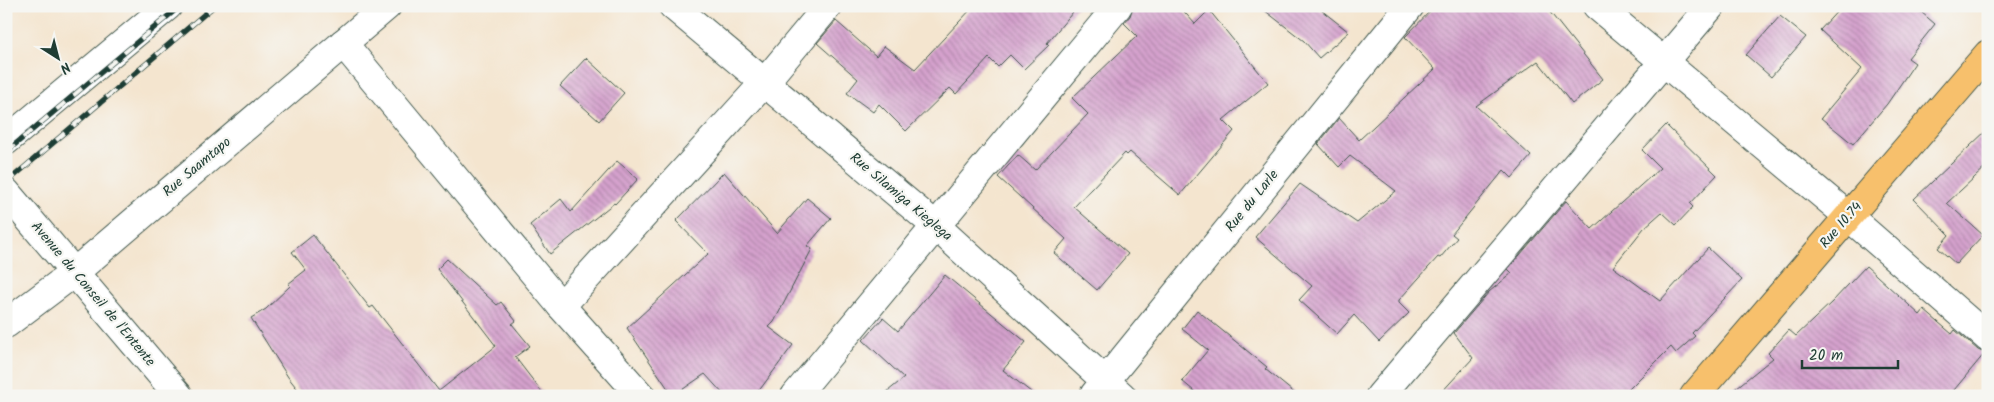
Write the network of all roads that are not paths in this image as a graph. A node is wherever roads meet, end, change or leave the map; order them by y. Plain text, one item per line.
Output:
1 (168, 6) edge
2 (387, 6) edge
3 (673, 6) edge
4 (828, 6) edge
5 (1118, 6) edge
6 (1410, 6) edge
7 (1597, 6) edge
8 (1710, 6) edge
9 (343, 43) junction
10 (1988, 54) edge
11 (1665, 62) junction
12 (764, 83) junction
13 (6, 141) edge
14 (6, 192) edge
15 (1848, 216) junction
16 (936, 226) junction
17 (75, 272) junction
18 (561, 306) junction
19 (6, 324) edge
20 (1988, 338) edge
21 (167, 391) edge
22 (1107, 391) edge
23 (641, 396) edge
24 (794, 396) edge
25 (1380, 396) edge
26 (1694, 396) edge

1 - 13 street
2 - 9 street, Rue Saamtapo
3 - 12 street, Rue Silamiga Kieglega
4 - 12 street
5 - 16 street
6 - 22 street, Rue du Larle
7 - 11 street
8 - 11 street
9 - 17 street, Rue Saamtapo
9 - 18 street
10 - 15 main road, Rue 10.74
11 - 15 street
11 - 25 street
12 - 16 street, Rue Silamiga Kieglega
12 - 18 street
14 - 17 street, Avenue du Conseil de l'Entente
15 - 20 street
15 - 26 main road, Rue 10.74
16 - 22 street, Rue Silamiga Kieglega
16 - 24 street
17 - 19 street, Rue Saamtapo
17 - 21 street, Avenue du Conseil de l'Entente
18 - 23 street

